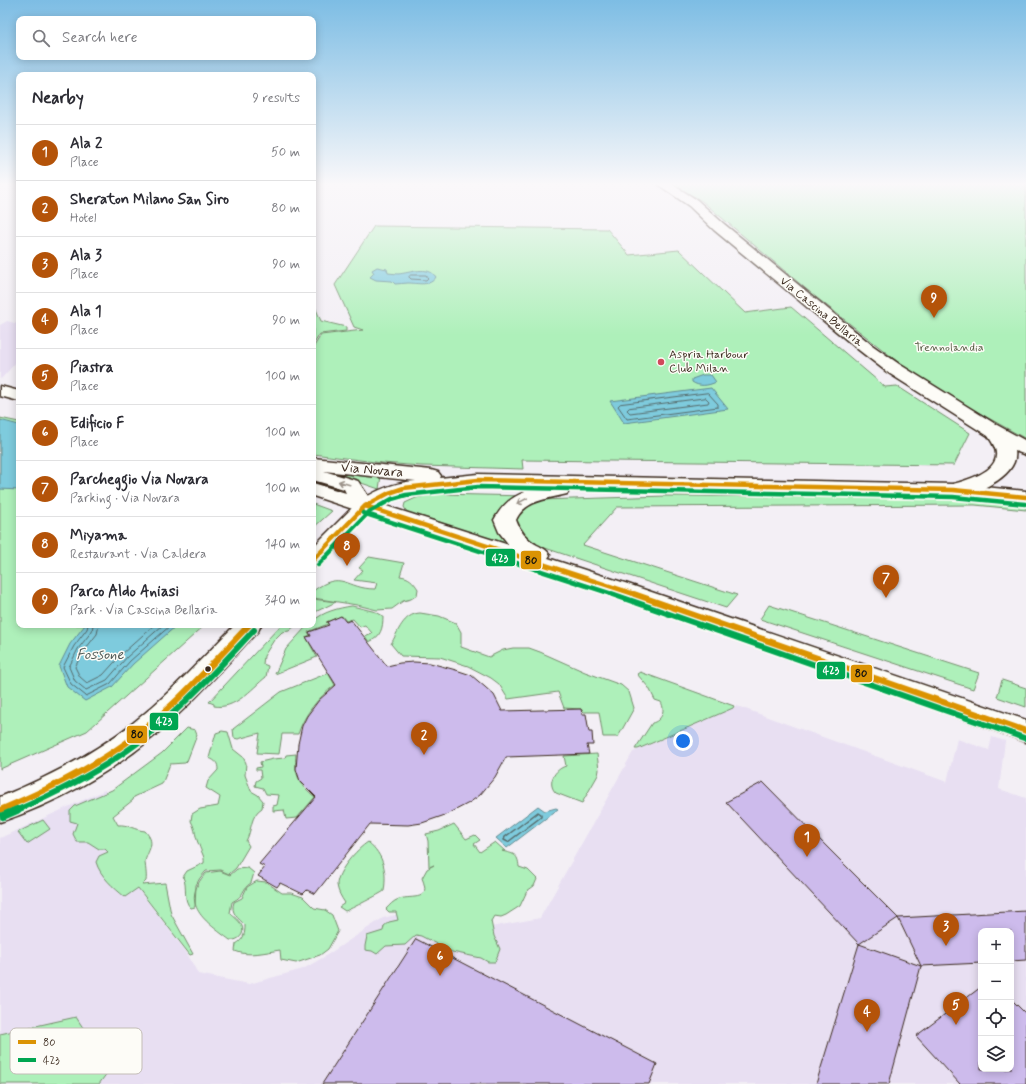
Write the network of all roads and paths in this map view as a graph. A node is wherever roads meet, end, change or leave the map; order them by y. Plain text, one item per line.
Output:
1 (727, 234) edge
2 (0, 391) edge
3 (16, 395) edge
4 (0, 403) edge
5 (16, 407) edge
6 (990, 428) junction
7 (1026, 449) edge
8 (316, 464) edge
9 (316, 475) edge
10 (478, 480) junction
11 (600, 482) junction
12 (316, 490) edge
13 (953, 490) junction
14 (1026, 497) edge
15 (364, 506) junction
16 (316, 557) edge
17 (620, 589) junction
18 (246, 628) edge
19 (1026, 731) edge
20 (0, 810) edge

1 - 6 main road, Via Cascina Bellaria
2 - 3 main road
4 - 5 main road
6 - 7 main road, Via Cascina Bellaria
6 - 13 main road, Via Cascina Bellaria
8 - 10 main road, Via Novara
15 -> 9 main road
10 - 11 main road
10 - 15 main road
11 - 13 main road, Via Cascina Bellaria
11 -> 17 main road
12 - 15 main road
13 - 14 main road, Via Cascina Bellaria
15 - 16 main road
15 - 17 main road
17 - 19 main road
18 - 20 main road

